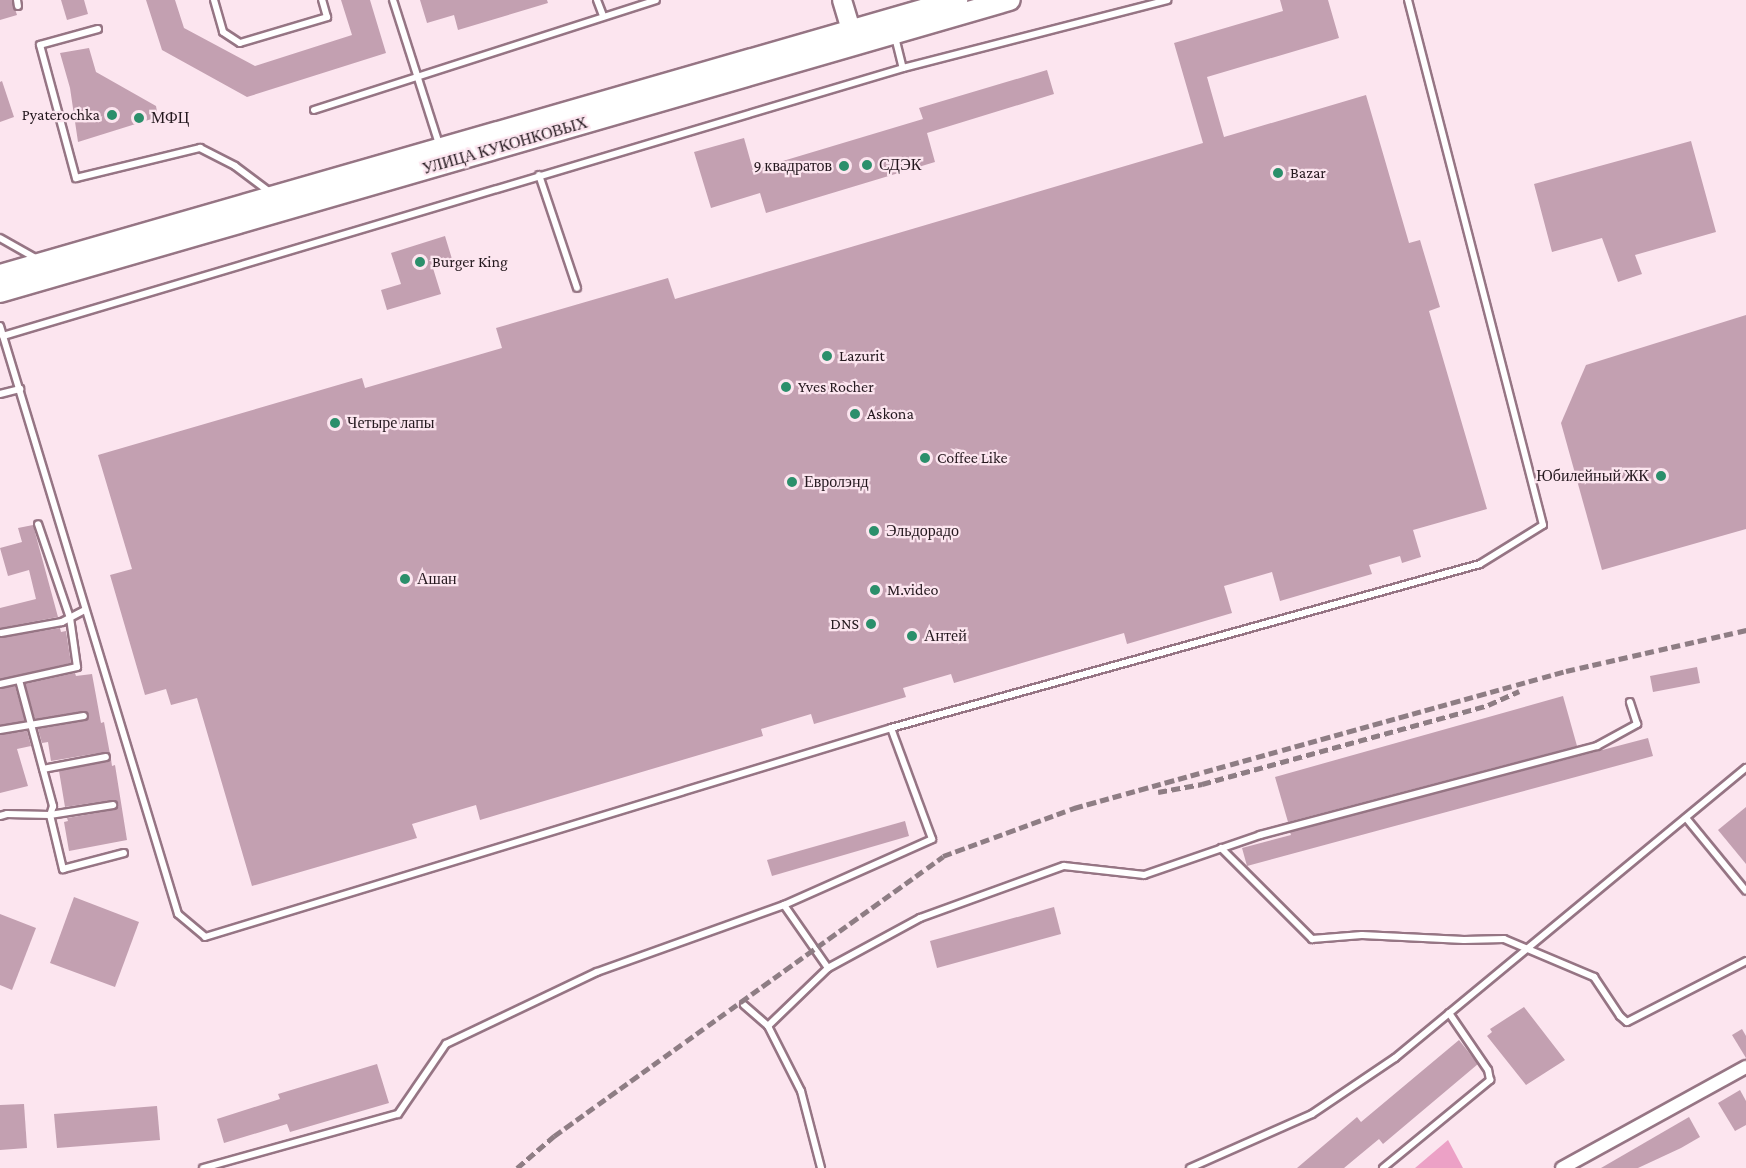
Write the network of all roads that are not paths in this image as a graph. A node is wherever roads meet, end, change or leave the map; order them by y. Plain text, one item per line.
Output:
1 (214, 0) edge
2 (322, 0) edge
3 (393, 0) edge
4 (597, 0) edge
5 (656, 0) edge
6 (842, 0) edge
7 (1010, 0) edge
8 (1167, 0) edge
9 (1408, 0) edge
10 (937, 3) edge
11 (603, 15) junction
12 (892, 27) junction
13 (98, 29) dead end
14 (853, 38) junction
15 (903, 68) junction
16 (418, 76) junction
17 (314, 110) dead end
18 (440, 148) junction
19 (539, 176) junction
20 (274, 195) junction
21 (0, 238) edge
22 (42, 263) junction
23 (0, 275) edge
24 (577, 288) dead end
25 (0, 292) edge
26 (0, 326) edge
27 (3, 341) edge
28 (20, 389) junction
29 (0, 394) edge
30 (38, 524) dead end
31 (85, 610) junction
32 (70, 618) junction
33 (1, 633) edge
34 (19, 680) junction
35 (0, 684) edge
36 (1630, 702) dead end
37 (84, 716) dead end
38 (31, 724) junction
39 (891, 728) junction
40 (0, 730) edge
41 (106, 757) dead end
42 (1746, 768) edge
43 (43, 769) junction
44 (112, 805) dead end
45 (50, 815) junction
46 (0, 816) edge
47 (1686, 818) junction
48 (1221, 848) junction
49 (124, 853) dead end
50 (1746, 891) edge
51 (784, 905) junction
52 (1529, 948) junction
53 (1746, 961) edge
54 (828, 968) junction
55 (744, 1005) dead end
56 (1449, 1013) junction
57 (768, 1026) junction
58 (1746, 1067) edge
59 (1207, 1165) edge
60 (203, 1168) edge
61 (821, 1168) edge
62 (1190, 1168) edge
63 (1383, 1168) edge
64 (1562, 1168) edge

1 - 2 lane
3 - 16 lane
4 - 11 lane
5 - 11 lane
6 - 14 main road
7 - 12 main road, УЛИЦА КУКОНКОВЫХ
8 - 15 lane
9 - 39 lane
10 - 12 main road
11 - 16 lane
12 - 14 main road, УЛИЦА КУКОНКОВЫХ
12 - 15 lane
13 - 20 lane
14 - 18 main road, УЛИЦА КУКОНКОВЫХ
14 - 25 main road, УЛИЦА КУКОНКОВЫХ
15 - 19 lane
16 - 17 lane
16 - 18 lane
18 - 20 main road, УЛИЦА КУКОНКОВЫХ
19 - 24 lane
19 - 27 lane
20 - 22 main road, УЛИЦА КУКОНКОВЫХ
21 - 22 lane
22 - 23 main road, УЛИЦА КУКОНКОВЫХ
26 - 27 lane
27 - 28 lane
28 - 29 lane
28 - 31 lane
30 - 32 lane
31 - 32 lane
31 - 39 lane
32 - 33 lane
32 - 34 lane
34 - 35 lane
34 - 38 lane
36 - 48 lane
37 - 38 lane
38 - 40 lane
38 - 43 lane
39 - 51 lane
41 - 43 lane
42 - 47 lane
43 - 45 lane
44 - 45 lane
45 - 46 lane
45 - 49 lane
47 - 50 lane
47 - 52 lane
48 - 52 lane
48 - 54 lane
51 - 54 lane
51 - 60 lane
52 - 53 lane
52 - 56 lane
54 - 57 lane
55 - 57 lane
56 - 59 lane
56 - 63 lane
57 - 61 lane
58 - 64 street
59 - 62 lane

